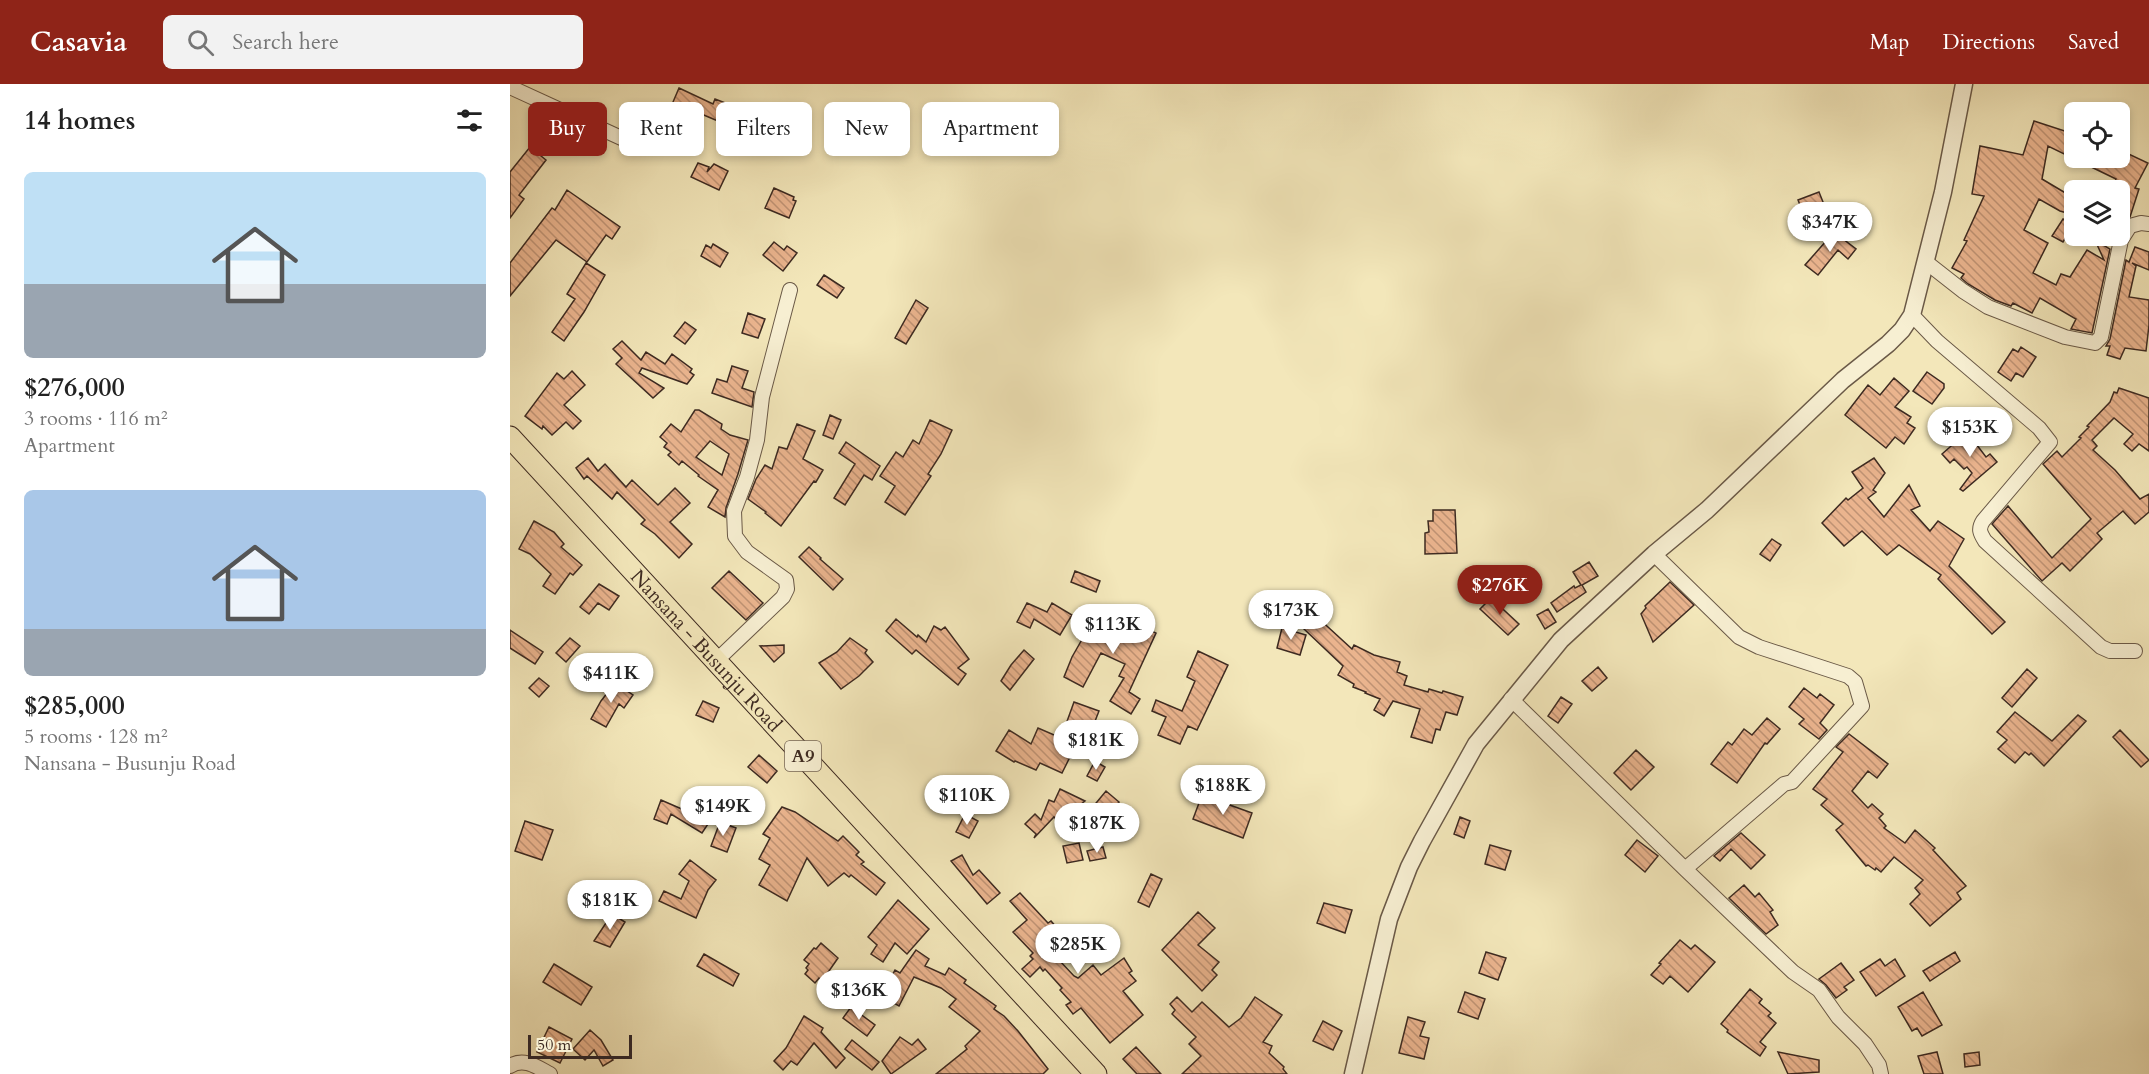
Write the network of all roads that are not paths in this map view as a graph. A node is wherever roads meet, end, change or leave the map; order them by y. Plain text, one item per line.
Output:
1 (1964, 84) edge
2 (510, 87) edge
3 (619, 137) edge
4 (2149, 224) edge
5 (1926, 262) junction
6 (790, 290) dead end
7 (1911, 315) junction
8 (510, 437) edge
9 (1654, 554) junction
10 (2134, 651) dead end
11 (716, 661) junction
12 (1511, 699) junction
13 (1685, 870) junction
14 (510, 1066) edge
15 (550, 1074) edge
16 (1096, 1074) edge
17 (1353, 1074) edge
18 (1881, 1074) edge

1 - 5 street
2 - 3 street
4 - 5 street
5 - 7 street
6 - 11 street
7 - 9 street
7 - 10 street
8 - 11 main road, Nansana - Busunju Road / A9
9 - 12 street
9 - 13 street
11 - 16 main road, Nansana - Busunju Road / A9
12 - 13 street
12 - 17 street
13 - 18 street
14 - 15 street

